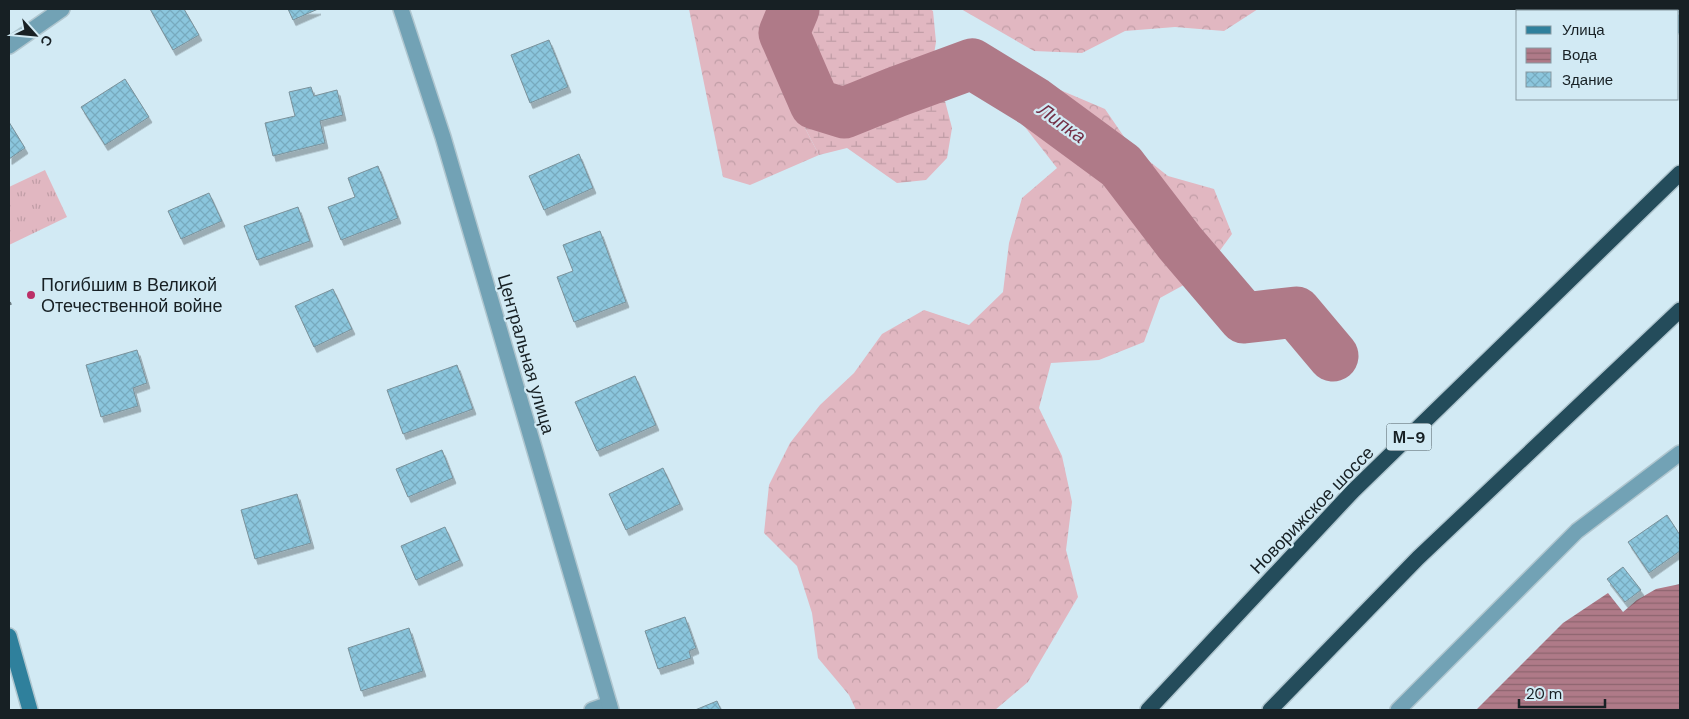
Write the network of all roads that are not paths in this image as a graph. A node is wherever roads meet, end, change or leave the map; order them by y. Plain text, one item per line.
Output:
1 (62, 9) edge
2 (401, 9) edge
3 (9, 46) edge
4 (1680, 173) edge
5 (1680, 310) edge
6 (1680, 453) edge
7 (9, 636) edge
8 (610, 707) edge
9 (30, 710) edge
10 (592, 710) edge
11 (1148, 710) edge
12 (1270, 710) edge
13 (1398, 710) edge

1 - 3 street
2 - 8 street, Центральная улица
4 - 11 highway, Новорижское шоссе / М-9
5 - 12 highway
6 - 13 street
7 - 9 street
8 - 10 street

